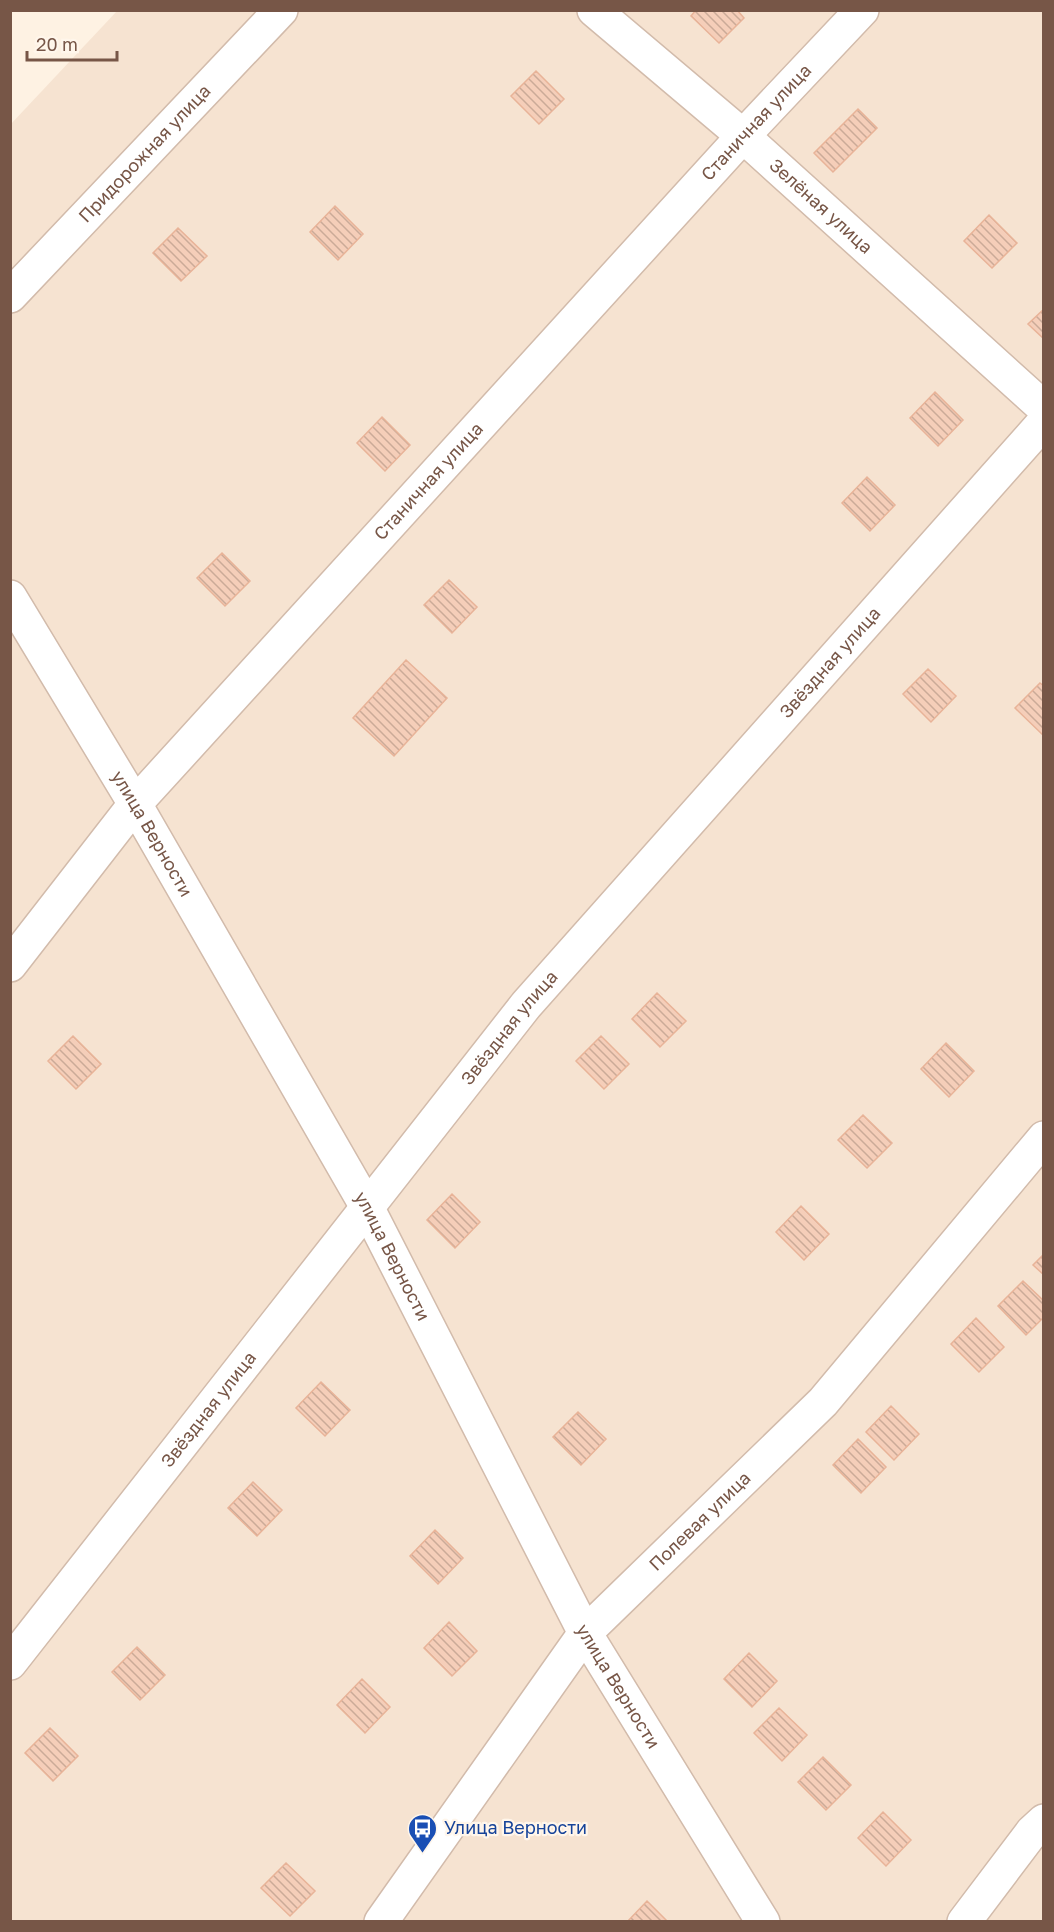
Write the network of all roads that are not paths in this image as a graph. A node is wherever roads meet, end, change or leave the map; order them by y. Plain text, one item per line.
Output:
1 (281, 10) edge
2 (594, 10) edge
3 (862, 10) edge
4 (743, 136) junction
5 (10, 296) edge
6 (1044, 408) edge
7 (1044, 422) edge
8 (10, 597) edge
9 (135, 804) junction
10 (10, 965) edge
11 (1044, 1138) edge
12 (367, 1207) junction
13 (585, 1633) junction
14 (10, 1663) edge
15 (1044, 1821) edge
16 (381, 1922) edge
17 (763, 1922) edge
18 (964, 1922) edge

1 - 5 street, Придорожная улица
2 - 4 street, Зелёная улица
3 - 4 street, Станичная улица
4 - 6 street, Зелёная улица
4 - 9 street, Станичная улица
7 - 12 street, Звёздная улица
8 - 9 street, улица Верности
9 - 10 street, Станичная улица
9 - 12 street, улица Верности
11 - 13 street, Полевая улица
12 - 13 street, улица Верности
12 - 14 street, Звёздная улица
13 - 16 street, Полевая улица
13 - 17 street, улица Верности
15 - 18 street

